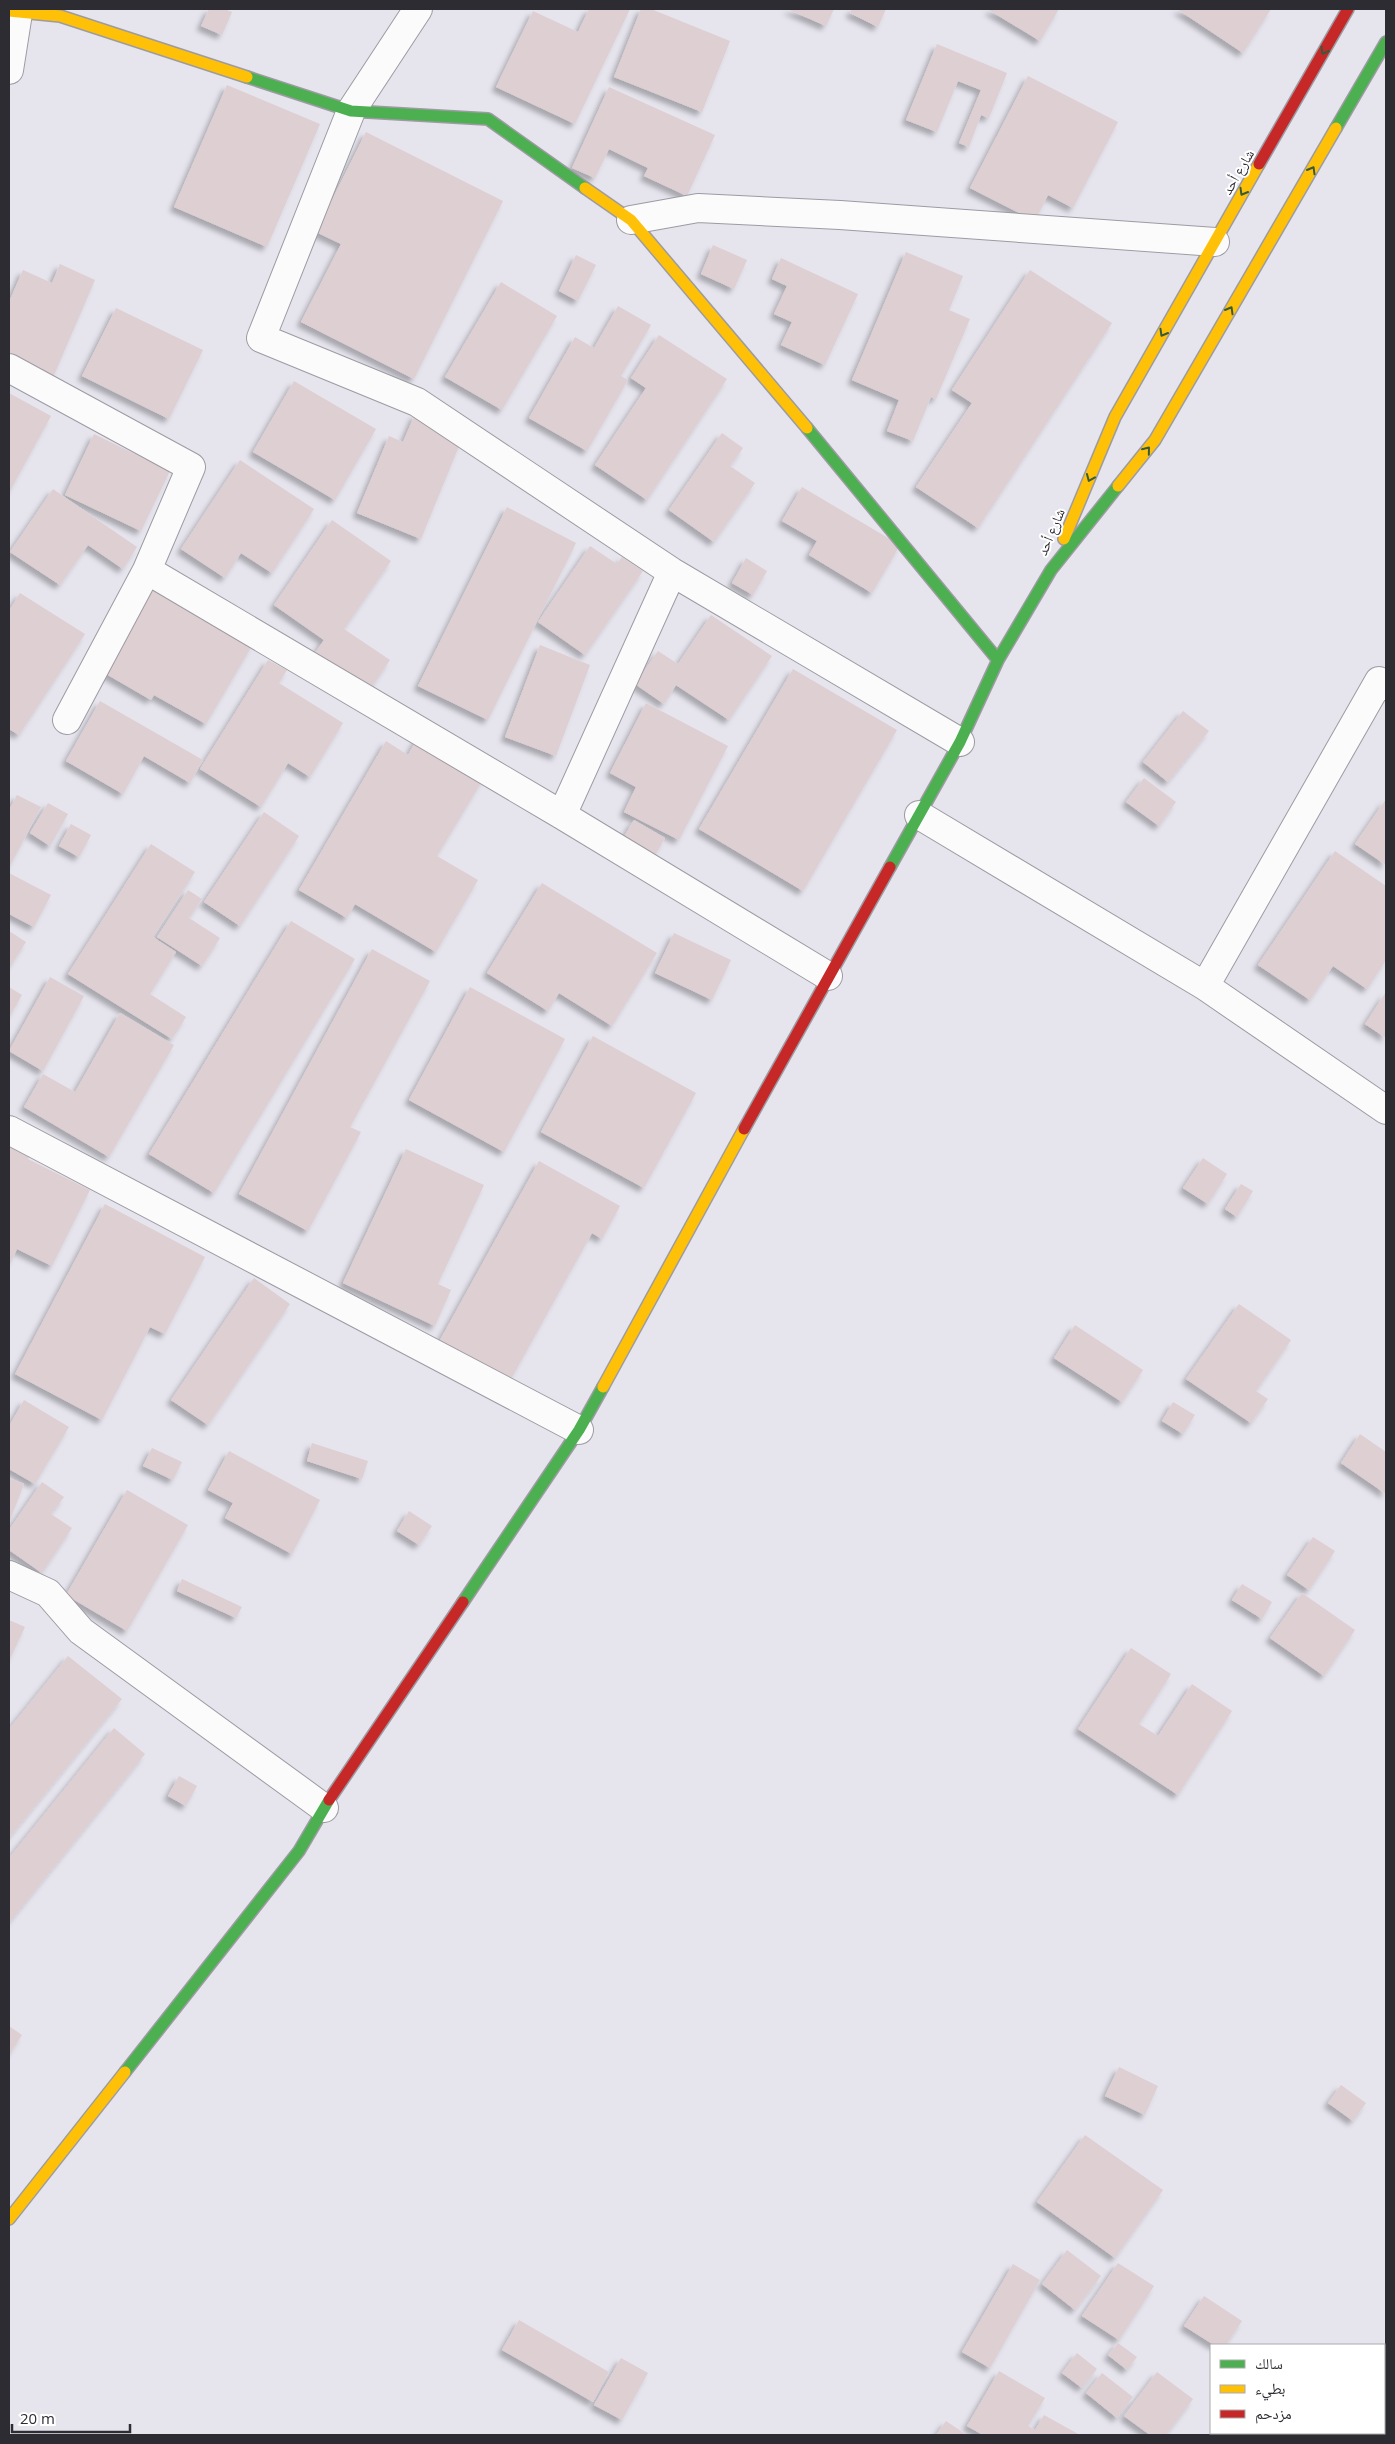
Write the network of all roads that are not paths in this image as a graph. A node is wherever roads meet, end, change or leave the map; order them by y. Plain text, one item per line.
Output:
1 (418, 9) edge
2 (1348, 9) edge
3 (13, 12) edge
4 (61, 12) edge
5 (1386, 42) edge
6 (9, 70) edge
7 (351, 111) junction
8 (631, 220) junction
9 (1215, 242) junction
10 (9, 368) edge
11 (147, 570) junction
12 (1051, 570) junction
13 (672, 572) junction
14 (998, 660) junction
15 (1384, 678) edge
16 (67, 720) dead end
17 (960, 742) junction
18 (562, 815) junction
19 (919, 815) junction
20 (828, 976) junction
21 (1205, 986) junction
22 (1386, 1110) edge
23 (9, 1130) edge
24 (579, 1430) junction
25 (9, 1575) edge
26 (324, 1808) junction
27 (9, 2219) edge

1 - 7 street
2 -> 9 main road, شارع أحد
3 - 4 main road
3 - 6 street
4 - 7 main road
12 -> 5 main road, شارع أحد
7 - 8 main road
7 - 13 street
8 - 9 street
8 - 14 main road
9 -> 12 main road, شارع أحد
10 - 11 street
11 - 16 street
11 - 18 street
12 - 14 main road
13 - 17 street
13 - 18 street
14 - 17 main road
15 - 21 street
17 - 19 main road
18 - 20 street
19 - 20 main road
19 - 21 street
20 - 24 main road
21 - 22 street
23 - 24 street
24 - 26 main road
25 - 26 street
26 - 27 main road

